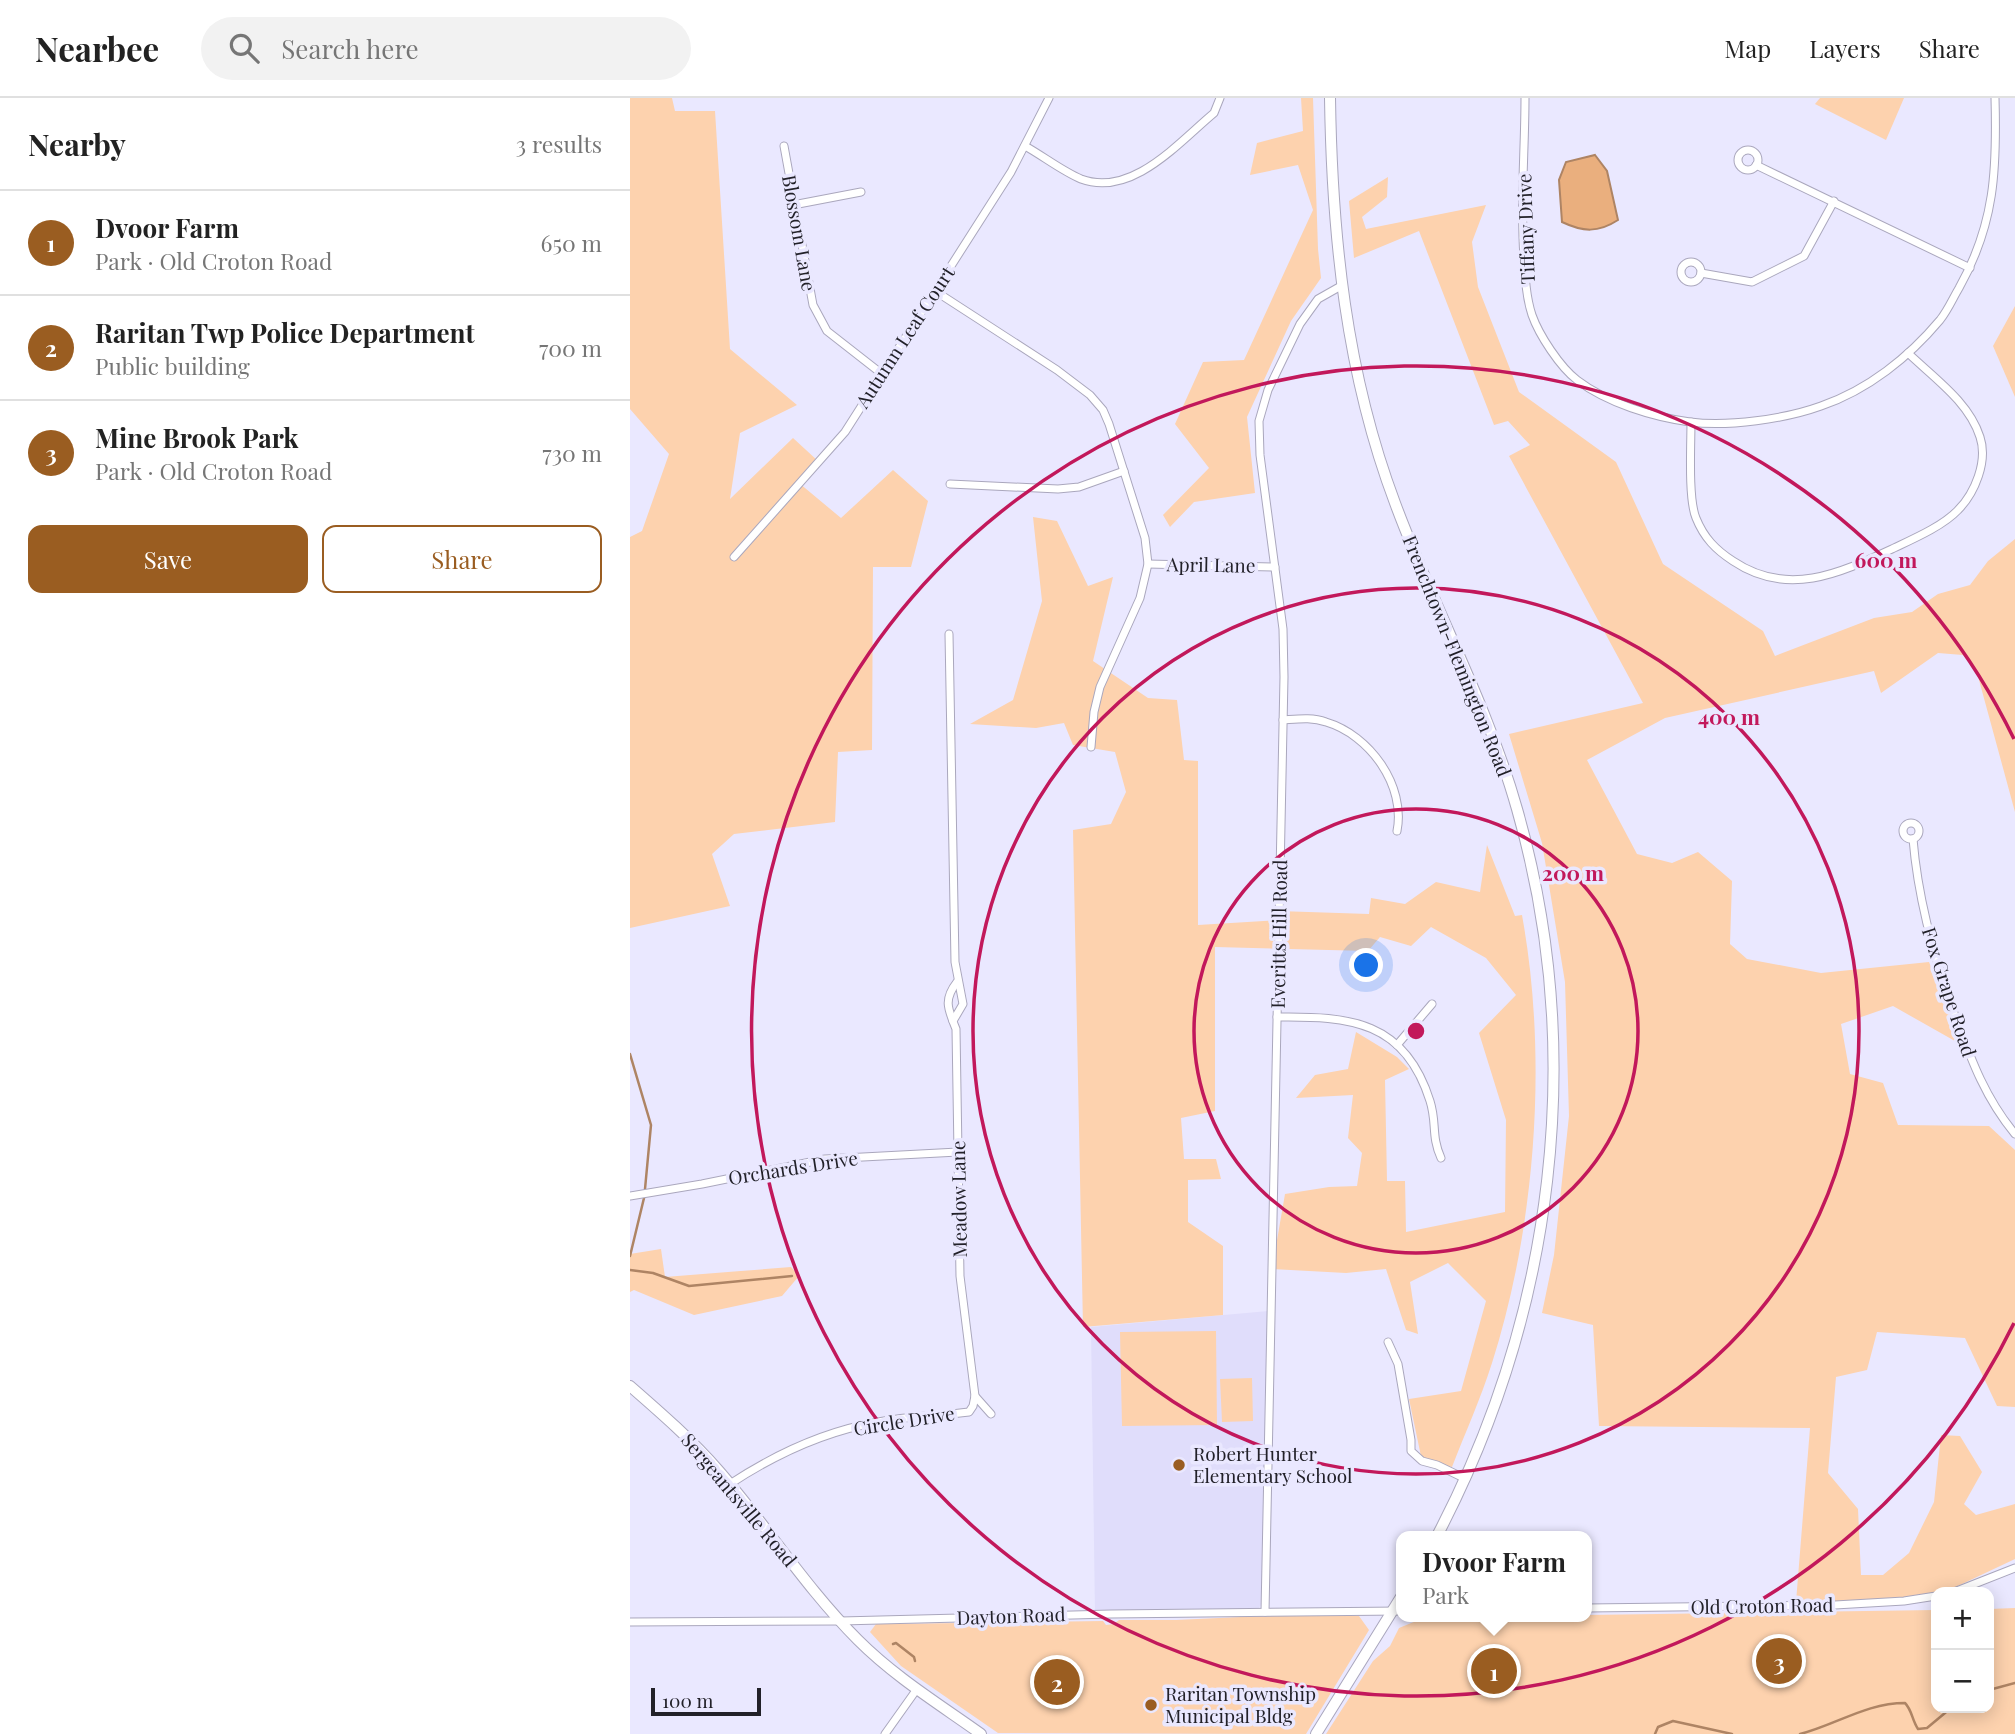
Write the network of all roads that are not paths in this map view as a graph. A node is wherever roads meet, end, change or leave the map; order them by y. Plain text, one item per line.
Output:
1 (1049, 98) edge
2 (1220, 98) edge
3 (1330, 98) edge
4 (1524, 98) edge
5 (1995, 98) edge
6 (785, 146) dead end
7 (1025, 146) junction
8 (1756, 165) dead end
9 (861, 192) dead end
10 (1834, 201) junction
11 (793, 205) junction
12 (1970, 268) junction
13 (1701, 273) dead end
14 (1341, 286) junction
15 (935, 291) junction
16 (1908, 353) junction
17 (882, 374) junction
18 (1691, 422) junction
19 (1124, 471) junction
20 (950, 484) dead end
21 (734, 557) dead end
22 (1148, 564) junction
23 (1275, 567) junction
24 (949, 634) dead end
25 (1283, 720) junction
26 (1091, 747) dead end
27 (1396, 831) dead end
28 (1913, 839) dead end
29 (957, 982) junction
30 (1432, 1004) dead end
31 (1277, 1017) junction
32 (953, 1021) junction
33 (1396, 1045) junction
34 (2015, 1134) edge
35 (958, 1152) junction
36 (1441, 1158) dead end
37 (630, 1196) edge
38 (1388, 1342) dead end
39 (972, 1376) joint
40 (630, 1386) edge
41 (975, 1396) junction
42 (991, 1415) dead end
43 (1466, 1479) junction
44 (730, 1483) junction
45 (1440, 1531) edge
46 (2015, 1569) edge
47 (1967, 1587) edge
48 (1931, 1597) edge
49 (1592, 1608) edge
50 (1396, 1611) edge
51 (1265, 1612) junction
52 (1396, 1612) edge
53 (841, 1621) junction
54 (630, 1622) edge
55 (917, 1689) junction
56 (885, 1734) edge
57 (981, 1734) edge
58 (1315, 1734) edge

1 - 7 street, Autumn Leaf Court
2 - 7 street
3 - 14 main road, Frenchtown-Flemington Road
4 - 18 street, Tiffany Drive
5 - 12 street, Tiffany Drive
6 - 11 street, Blossom Lane
7 - 15 street, Autumn Leaf Court
8 - 10 street
9 - 11 street
10 - 12 street
10 - 13 street
11 - 17 street, Blossom Lane
12 - 16 street, Tiffany Drive
14 - 23 street, Everitts Hill Road
14 - 43 main road, Frenchtown-Flemington Road
15 - 17 street, Autumn Leaf Court
15 - 19 street
16 - 18 street, Tiffany Drive
16 - 18 street
17 - 21 street, Autumn Leaf Court
19 - 20 street
19 - 22 street
22 - 23 street, April Lane
22 - 26 street
23 - 25 street, Everitts Hill Road
24 - 29 street, Meadow Lane
25 - 27 street
25 - 31 street, Everitts Hill Road
28 - 34 street, Fox Grape Road
29 - 32 street, Meadow Lane
29 - 32 street, Meadow Lane
30 - 33 street
31 - 33 street
31 - 51 street, Everitts Hill Road
32 - 35 street, Meadow Lane
33 - 36 street
35 - 37 street, Orchards Drive
35 - 39 street, Meadow Lane
38 - 43 street
39 - 41 street, Circle Drive
40 - 44 main road, Sergeantsville Road
41 - 42 street
41 - 44 street, Circle Drive
43 - 45 main road, Frenchtown-Flemington Road
44 - 53 main road, Sergeantsville Road
46 - 47 street
48 - 49 street, Old Croton Road
50 - 51 street, Dayton Road
51 - 53 street, Dayton Road
52 - 58 main road
53 - 54 street, Dayton Road
53 - 55 main road, Sergeantsville Road
55 - 56 street
55 - 57 main road, Sergeantsville Road

